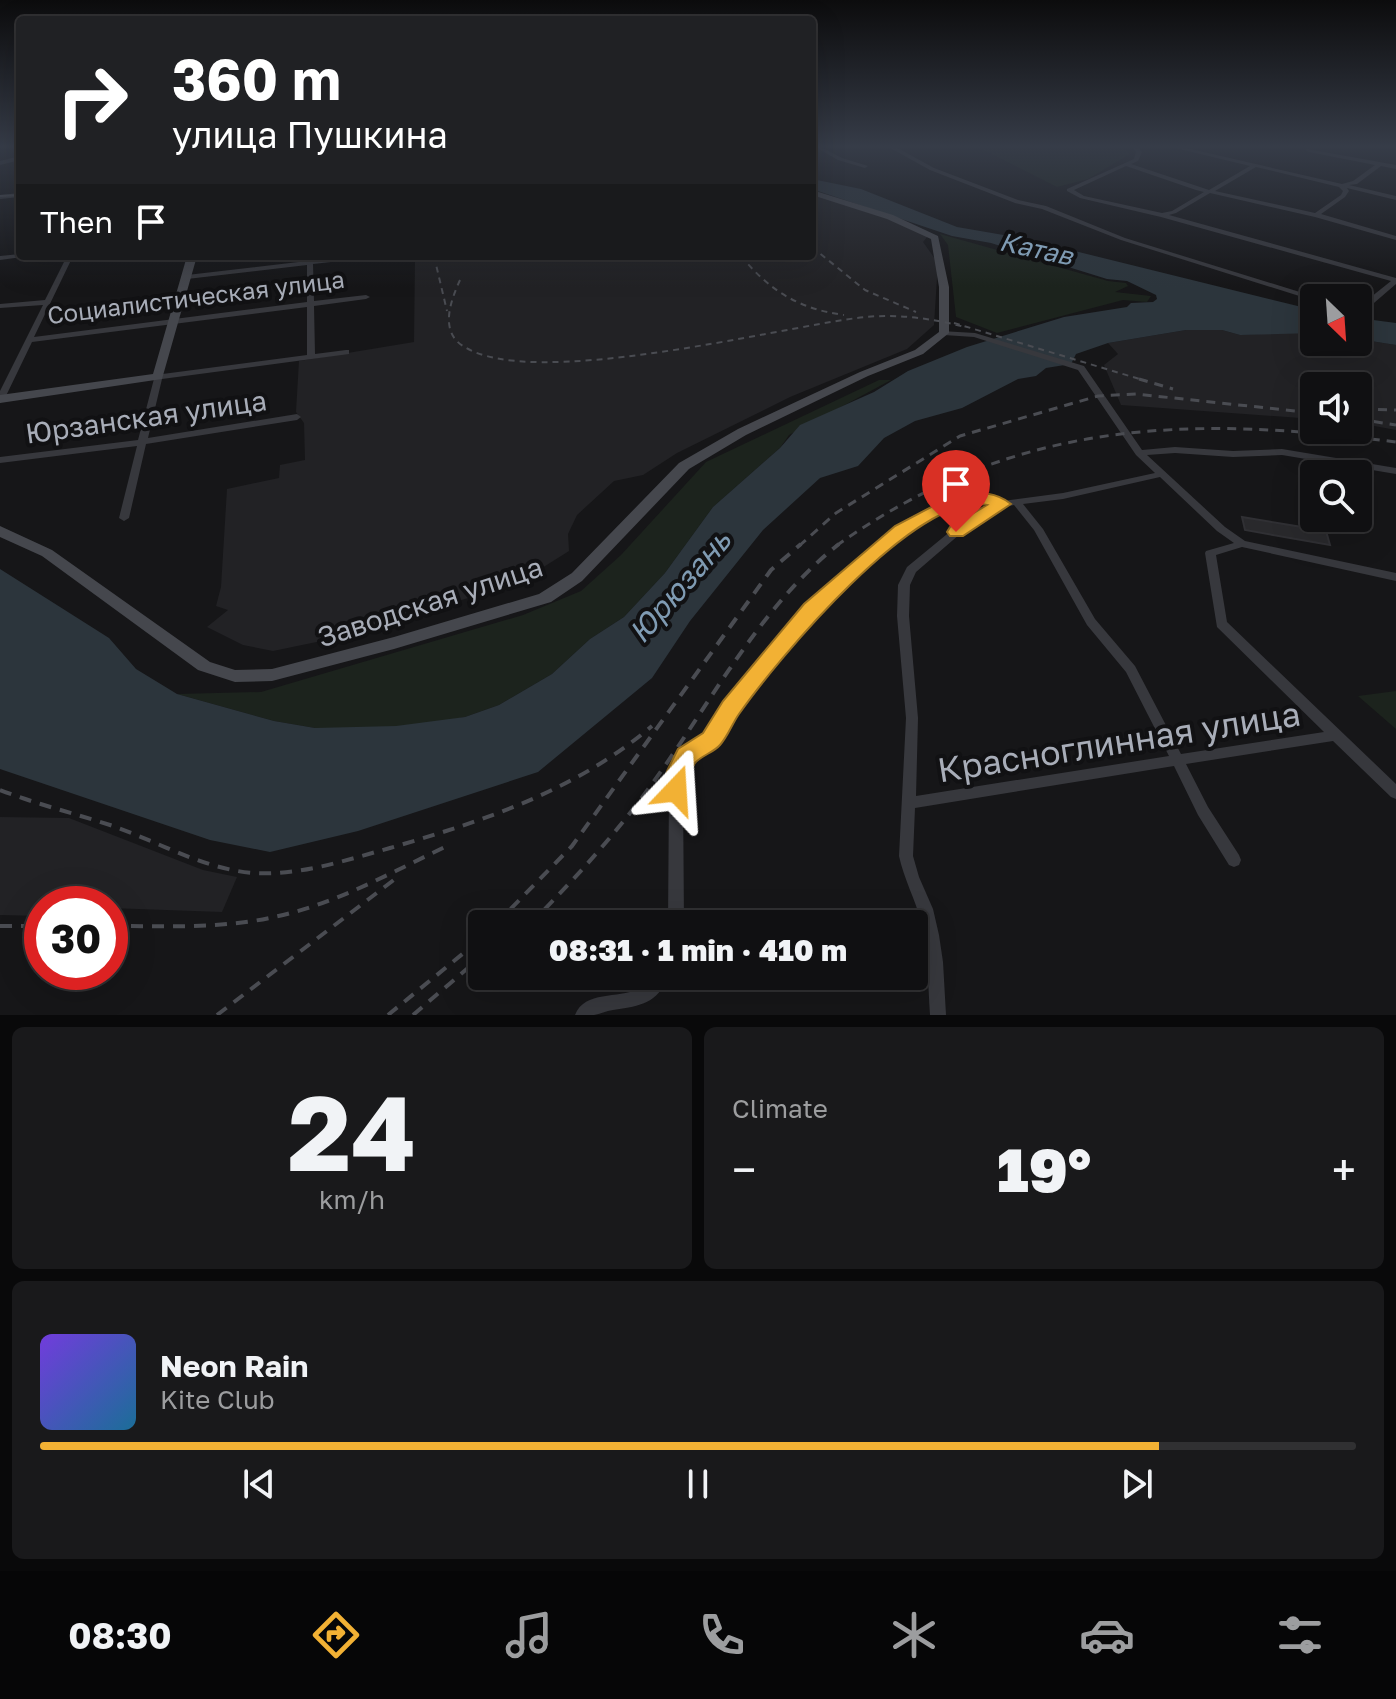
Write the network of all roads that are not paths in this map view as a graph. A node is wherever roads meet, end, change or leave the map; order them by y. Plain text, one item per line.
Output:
1 (992, 192) edge
2 (1073, 192) edge
3 (1207, 192) edge
4 (1209, 192) edge
5 (1345, 192) edge
6 (1368, 192) edge
7 (816, 193) edge
8 (1396, 198) edge
9 (1162, 215) junction
10 (1316, 215) junction
11 (1396, 238) edge
12 (68, 260) edge
13 (191, 260) edge
14 (310, 260) edge
15 (187, 277) junction
16 (1396, 280) edge
17 (1300, 293) edge
18 (366, 297) dead end
19 (1372, 299) edge
20 (47, 302) junction
21 (312, 303) junction
22 (0, 306) edge
23 (175, 322) junction
24 (944, 333) junction
25 (30, 340) junction
26 (346, 352) dead end
27 (311, 356) junction
28 (158, 377) junction
29 (0, 399) edge
30 (297, 417) dead end
31 (143, 442) junction
32 (1139, 453) junction
33 (0, 460) edge
34 (1396, 471) edge
35 (1161, 474) junction
36 (1017, 503) junction
37 (1002, 504) junction
38 (124, 518) dead end
39 (0, 531) edge
40 (1242, 544) junction
41 (1396, 577) edge
42 (1337, 735) junction
43 (1177, 761) junction
44 (1396, 793) edge
45 (909, 803) junction
46 (1234, 860) dead end
47 (676, 910) edge
48 (654, 990) edge
49 (583, 1015) edge
50 (938, 1015) edge

1 - 17 street
2 - 9 street
3 - 9 street
4 - 10 street
5 - 10 street
6 - 8 street
7 - 24 street
9 - 16 street
10 - 11 street
12 - 20 street
13 - 15 street
14 - 15 street
14 - 21 street
15 - 23 street
16 - 19 street
18 - 21 street, Социалистическая улица
20 - 22 street
20 - 25 street
21 - 23 street, Социалистическая улица
21 - 27 street
23 - 25 street, Социалистическая улица
23 - 28 street
24 - 32 street
24 - 39 street, Заводская улица
25 - 29 street
26 - 27 street
27 - 28 street
28 - 29 street
28 - 31 street
30 - 31 street, Юрзанская улица
31 - 33 street, Юрзанская улица
31 - 38 street
32 - 34 street
32 - 35 street
35 - 36 street
35 - 40 street
36 - 37 street
36 - 43 street
37 - 45 street
37 - 47 street
40 - 41 street
40 - 42 street
42 - 43 street, Красноглинная улица
42 - 44 street
43 - 45 street, Красноглинная улица
43 - 46 street
45 - 50 street
48 - 49 street

